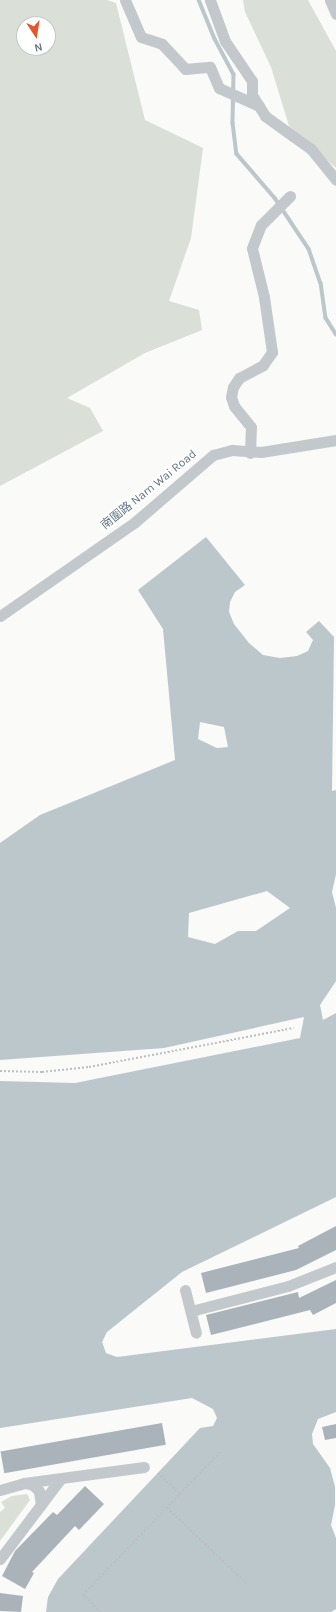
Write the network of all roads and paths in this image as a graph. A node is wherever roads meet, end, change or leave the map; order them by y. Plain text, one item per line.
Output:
1 (125, 0) edge
2 (210, 0) edge
3 (330, 0) edge
4 (336, 14) edge
5 (259, 106) junction
6 (336, 180) edge
7 (290, 196) dead end
8 (336, 440) edge
9 (250, 453) junction
10 (0, 616) edge
11 (293, 1028) dead end
12 (0, 1071) edge
13 (336, 1267) edge
14 (186, 1290) dead end
15 (191, 1311) junction
16 (196, 1333) dead end
17 (220, 1452) dead end
18 (144, 1468) dead end
19 (158, 1473) dead end
20 (61, 1478) junction
21 (24, 1483) junction
22 (0, 1490) edge
23 (180, 1494) junction
24 (41, 1505) junction
25 (167, 1507) junction
26 (0, 1559) edge
27 (246, 1582) dead end
28 (101, 1612) edge

1 - 5 street
2 - 5 street
3 - 4 street
5 - 6 street
7 - 9 street
8 - 9 street, 南圍路 Nam Wai Road
9 - 10 street, 南圍路 Nam Wai Road
11 - 12 path
13 - 15 street
14 - 15 street
15 - 16 street
17 - 23 path
18 - 20 street
19 - 23 path
20 - 21 street
20 - 24 street
21 - 22 street
21 - 24 street
23 - 25 path
24 - 26 street
25 - 27 path
25 - 28 path

